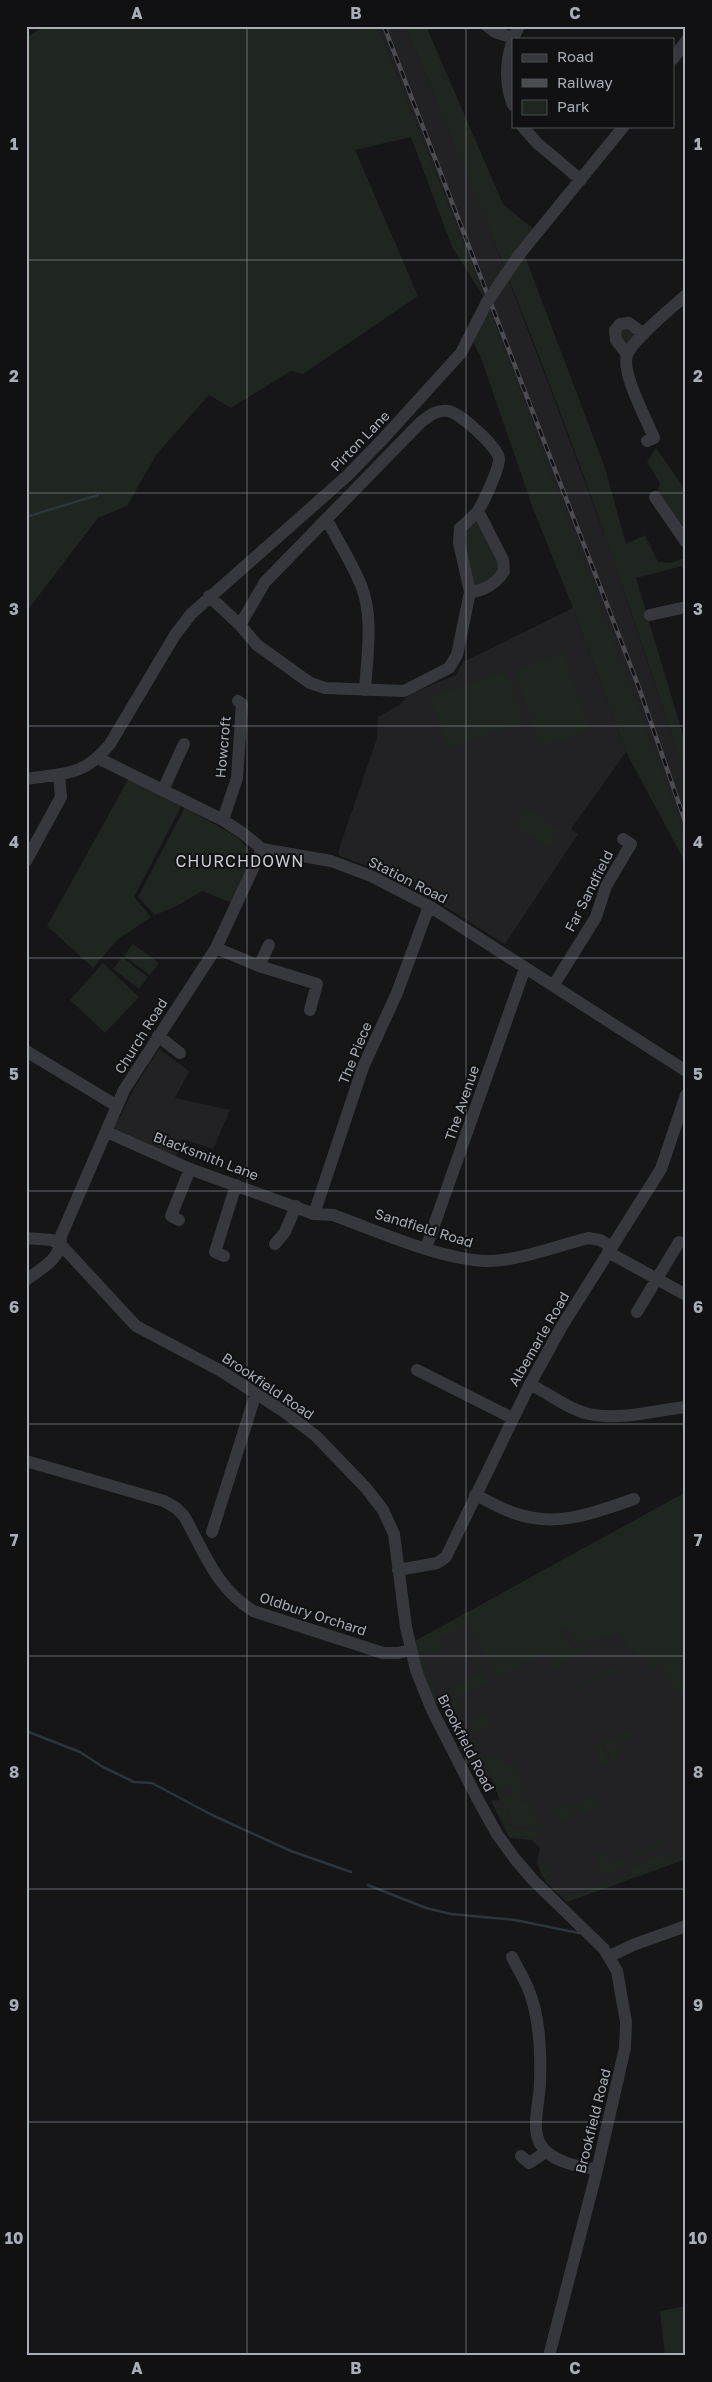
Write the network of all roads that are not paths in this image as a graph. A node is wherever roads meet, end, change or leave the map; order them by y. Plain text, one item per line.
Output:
1 (487, 26) edge
2 (516, 32) edge
3 (686, 41) edge
4 (512, 46) edge
5 (674, 57) edge
6 (512, 102) edge
7 (524, 128) edge
8 (622, 128) edge
9 (581, 180) junction
10 (686, 295) edge
11 (644, 334) junction
12 (628, 354) junction
13 (648, 441) dead end
14 (654, 496) dead end
15 (478, 511) junction
16 (327, 520) junction
17 (686, 542) edge
18 (470, 592) junction
19 (210, 596) junction
20 (686, 607) edge
21 (650, 615) dead end
22 (240, 625) junction
23 (365, 690) junction
24 (243, 703) dead end
25 (178, 748) dead end
26 (98, 758) junction
27 (59, 776) junction
28 (26, 780) edge
29 (163, 790) junction
30 (223, 820) junction
31 (623, 839) dead end
32 (262, 849) junction
33 (26, 861) edge
34 (428, 906) junction
35 (269, 945) dead end
36 (216, 948) junction
37 (259, 966) junction
38 (525, 968) junction
39 (553, 986) junction
40 (310, 1010) dead end
41 (158, 1036) junction
42 (26, 1051) edge
43 (180, 1053) dead end
44 (686, 1071) edge
45 (686, 1095) edge
46 (117, 1106) junction
47 (107, 1132) junction
48 (190, 1169) junction
49 (236, 1185) junction
50 (296, 1206) junction
51 (314, 1214) junction
52 (171, 1216) dead end
53 (26, 1238) edge
54 (679, 1242) dead end
55 (275, 1244) dead end
56 (62, 1246) junction
57 (426, 1248) junction
58 (610, 1249) junction
59 (216, 1252) dead end
60 (26, 1280) edge
61 (658, 1280) junction
62 (686, 1295) edge
63 (637, 1312) dead end
64 (416, 1370) dead end
65 (530, 1384) junction
66 (256, 1393) junction
67 (686, 1407) edge
68 (512, 1418) junction
69 (26, 1461) edge
70 (475, 1495) junction
71 (634, 1499) dead end
72 (212, 1532) dead end
73 (398, 1570) junction
74 (410, 1650) junction
75 (686, 1926) edge
76 (610, 1956) junction
77 (518, 1962) dead end
78 (546, 2152) junction
79 (526, 2163) dead end
80 (597, 2170) junction
81 (548, 2356) edge

1 - 2 street
3 - 5 street
4 - 6 street
7 - 9 street
8 - 9 street, Pirton Lane
9 - 19 street, Pirton Lane, bridge
10 - 11 street
11 - 12 street
11 - 12 street
12 - 13 street
14 - 17 street
15 - 16 street
15 - 18 street
15 - 18 street
16 - 22 street
16 - 23 street
18 - 23 street
19 - 22 street
19 - 26 street, Pirton Lane
20 - 21 street
22 - 23 street
24 - 30 street, Howcroft
25 - 29 street
26 - 27 street
26 - 29 street, Station Road
27 - 28 street
27 - 33 street
29 - 30 street, Station Road
30 - 32 street, Station Road
31 - 39 street, Far Sandfield
32 - 34 street, Station Road
32 - 36 street, Church Road
34 - 38 street, Station Road
34 - 51 street, The Piece
35 - 37 street
36 - 37 street
36 - 41 street, Church Road
37 - 40 street
38 - 39 street, Station Road
38 - 57 street, The Avenue
39 - 44 street, Station Road
41 - 43 street
41 - 46 street, Church Road
42 - 46 street
45 - 58 street, Albemarle Road
46 - 47 street, Church Road
47 - 48 street, Blacksmith Lane
47 - 56 street, Church Road
48 - 49 street, Blacksmith Lane
48 - 52 street
49 - 50 street, Blacksmith Lane
49 - 59 street
50 - 51 street, Blacksmith Lane
50 - 55 street
51 - 57 street, Sandfield Road
53 - 56 street
54 - 61 street
56 - 60 street
56 - 66 street, Brookfield Road
57 - 58 street, Sandfield Road
58 - 61 street, Sandfield Road
58 - 65 street, Albemarle Road
61 - 62 street, Sandfield Road
61 - 63 street
64 - 68 street
65 - 67 street
65 - 68 street, Albemarle Road
66 - 72 street
66 - 73 street, Brookfield Road
68 - 70 street, Albemarle Road
69 - 74 street, Oldbury Orchard
70 - 71 street
70 - 73 street, Albemarle Road
73 - 74 street, Brookfield Road
74 - 76 street, Brookfield Road
75 - 76 street
76 - 80 street, Brookfield Road
77 - 78 street
78 - 79 street
78 - 80 street
80 - 81 street, Brookfield Road

